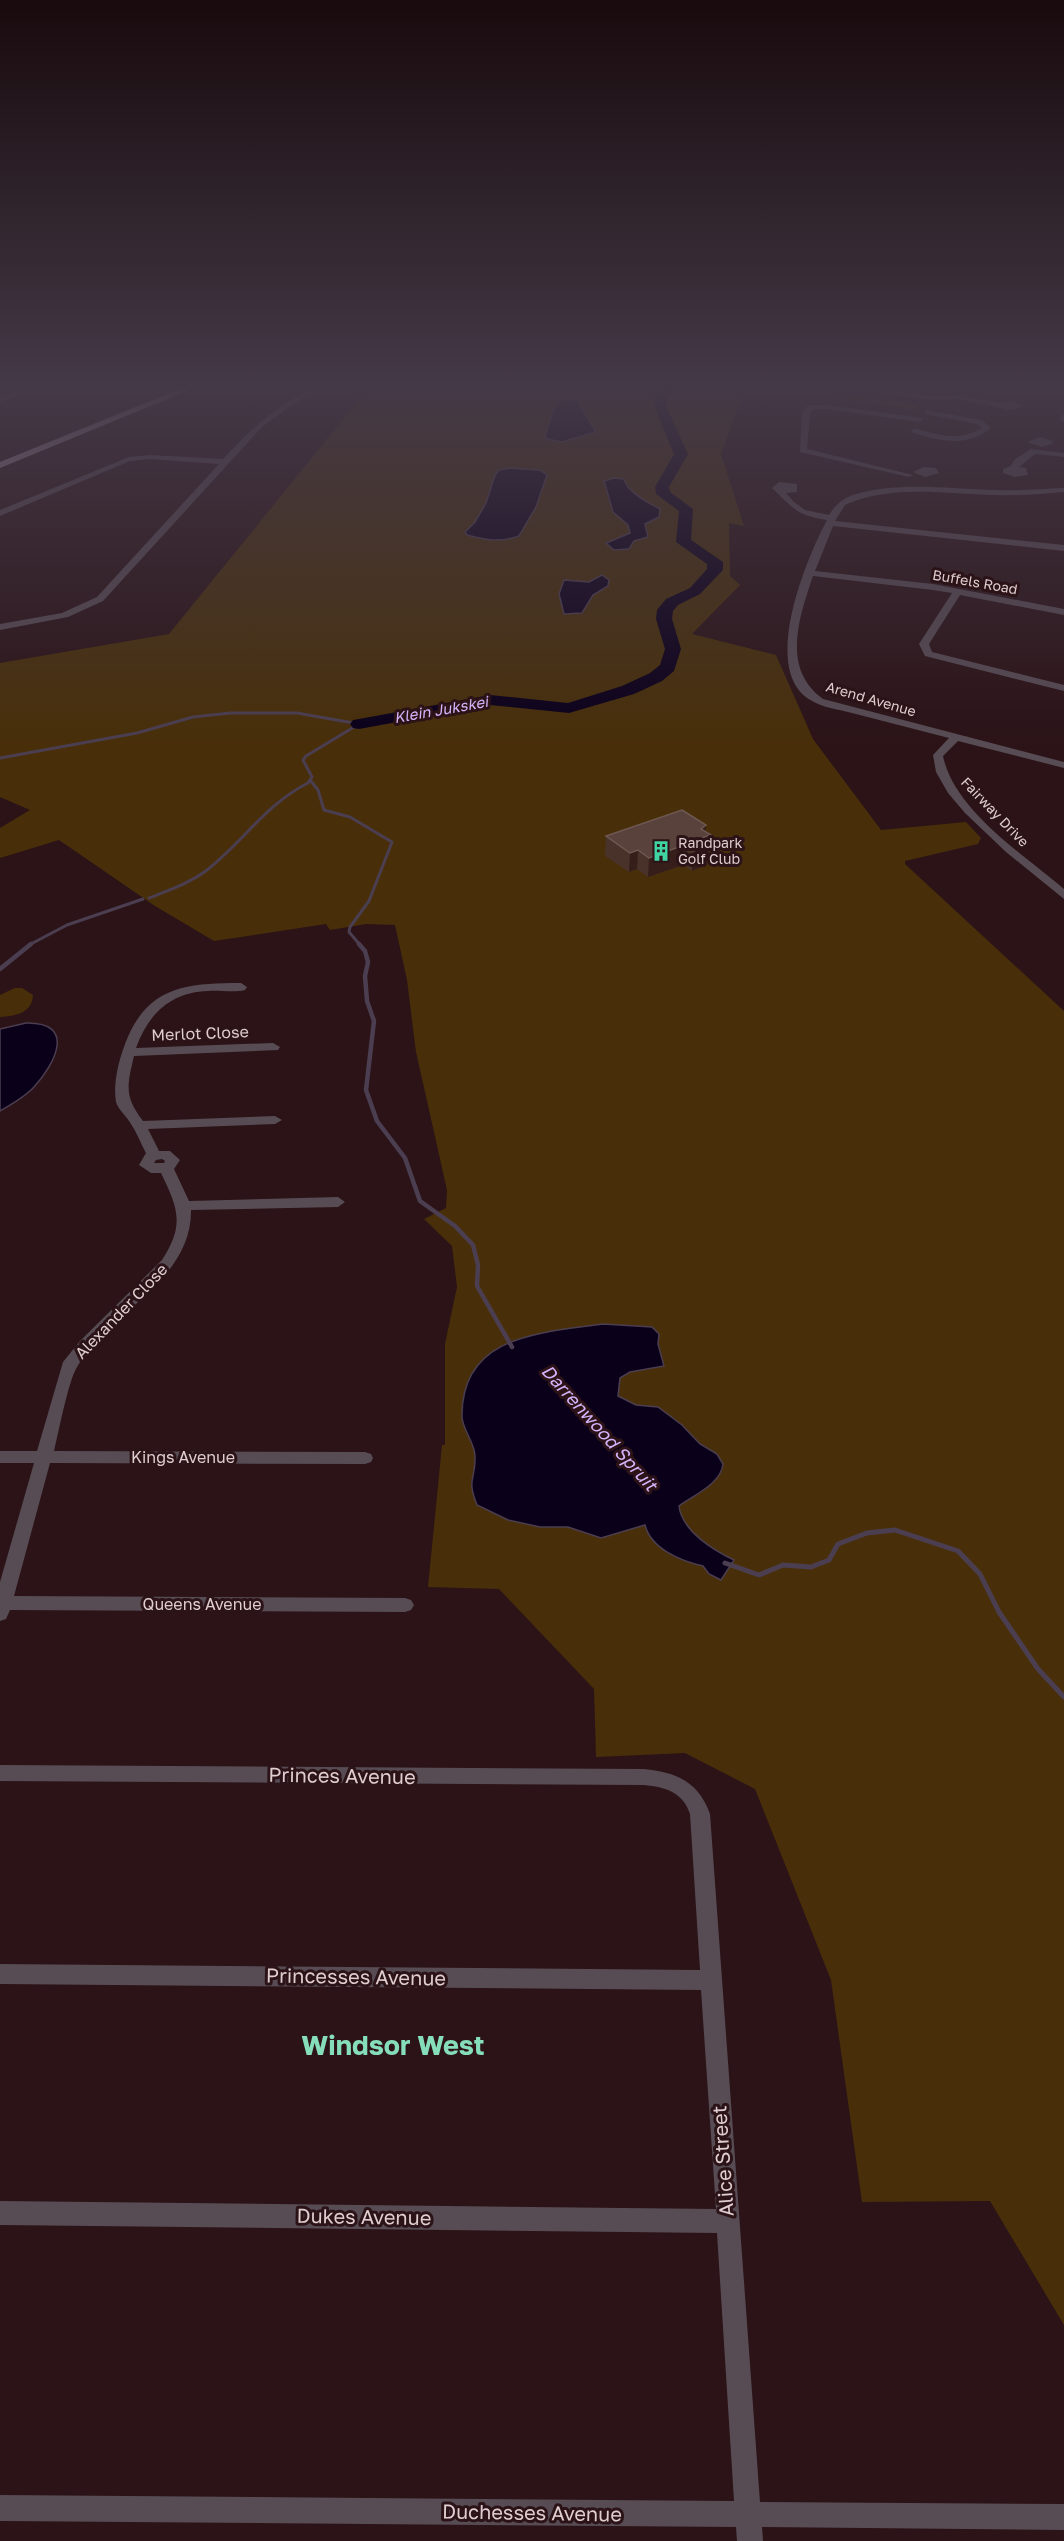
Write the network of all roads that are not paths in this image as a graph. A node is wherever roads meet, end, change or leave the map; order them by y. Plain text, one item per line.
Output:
1 (20, 505) edge
2 (186, 505) edge
3 (793, 505) edge
4 (842, 505) edge
5 (0, 513) edge
6 (832, 521) junction
7 (1064, 548) edge
8 (810, 573) junction
9 (958, 591) junction
10 (1064, 612) edge
11 (0, 627) edge
12 (1064, 688) edge
13 (955, 738) junction
14 (1064, 765) edge
15 (1063, 892) edge
16 (241, 987) dead end
17 (273, 1047) dead end
18 (129, 1052) junction
19 (275, 1120) dead end
20 (140, 1125) junction
21 (338, 1202) dead end
22 (184, 1206) junction
23 (0, 1457) edge
24 (45, 1457) junction
25 (365, 1458) dead end
26 (405, 1605) dead end
27 (1, 1607) edge
28 (0, 1773) edge
29 (683, 1787) joint
30 (0, 1974) edge
31 (712, 1980) junction
32 (0, 2213) edge
33 (727, 2221) junction
34 (0, 2508) edge
35 (748, 2515) junction
36 (1064, 2517) edge
37 (750, 2541) edge

1 - 5 street
2 - 11 street
3 - 6 street
4 - 6 street, Arend Avenue
6 - 7 street
6 - 8 street, Arend Avenue
8 - 9 street, Buffels Road
8 - 13 street, Arend Avenue
9 - 10 street, Buffels Road
9 - 12 street
13 - 14 street, Arend Avenue
13 - 15 street, Fairway Drive
16 - 18 street
17 - 18 street, Merlot Close
18 - 20 street
19 - 20 street
20 - 22 street, Alexander Close
21 - 22 street
22 - 24 street, Alexander Close
23 - 24 street, Kings Avenue
24 - 25 street, Kings Avenue
24 - 27 street, Alexander Close
26 - 27 street, Queens Avenue
28 - 29 street, Princes Avenue
29 - 31 street, Alice Street
30 - 31 street, Princesses Avenue
31 - 33 street, Alice Street
32 - 33 street, Dukes Avenue
33 - 35 street, Alice Street
34 - 35 street, Duchesses Avenue
35 - 36 street, Duchesses Avenue
35 - 37 street, Alice Street

